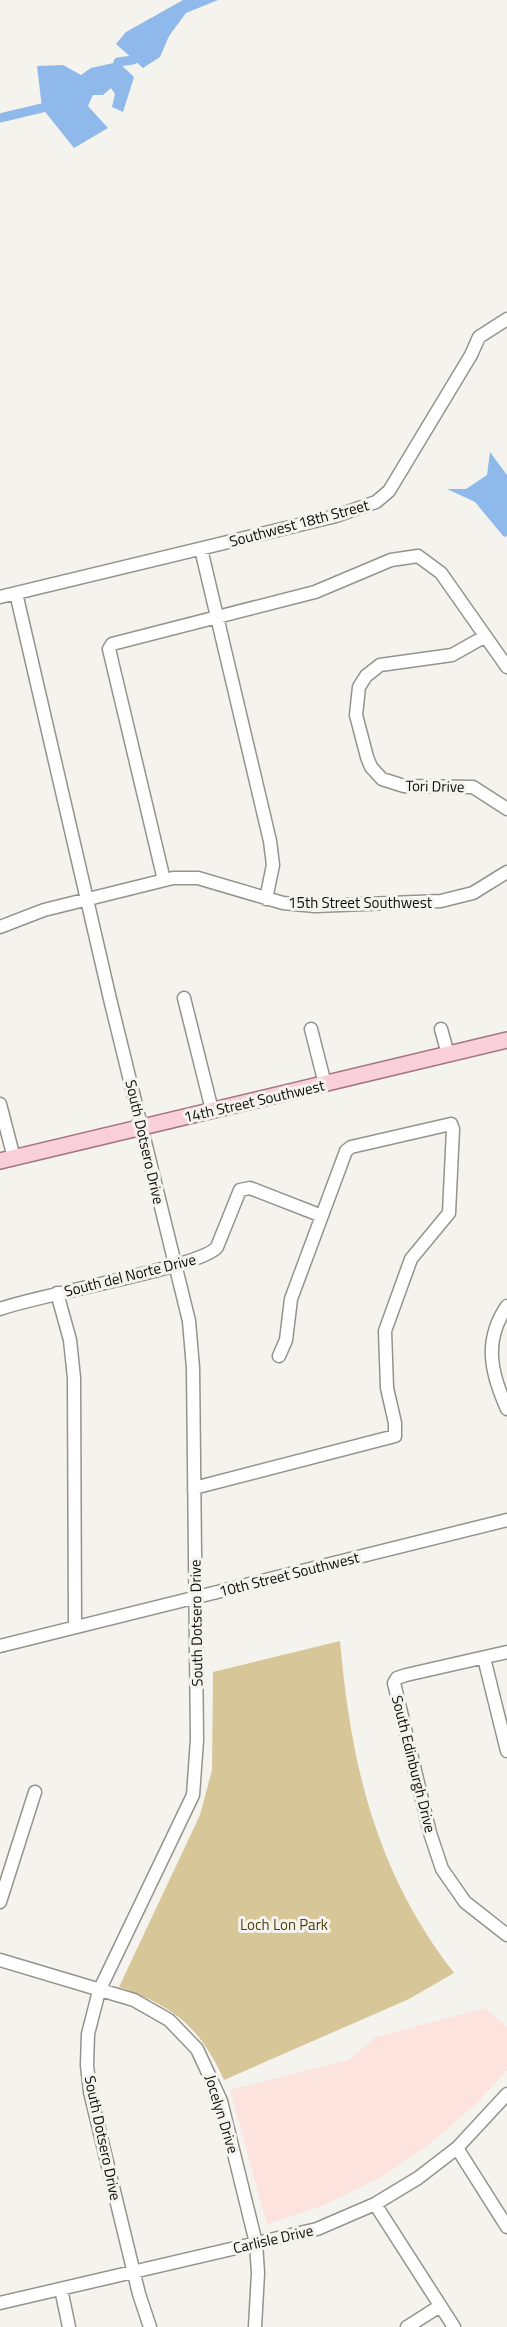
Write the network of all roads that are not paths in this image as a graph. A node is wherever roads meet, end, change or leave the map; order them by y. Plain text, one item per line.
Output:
1 (507, 319) edge
2 (201, 549) junction
3 (16, 593) junction
4 (0, 597) edge
5 (217, 619) junction
6 (484, 637) junction
7 (507, 667) edge
8 (507, 810) edge
9 (507, 872) edge
10 (164, 880) junction
11 (266, 899) junction
12 (87, 900) junction
13 (0, 927) edge
14 (184, 998) dead end
15 (311, 1029) dead end
16 (441, 1029) dead end
17 (507, 1040) edge
18 (448, 1054) junction
19 (325, 1084) junction
20 (0, 1104) edge
21 (212, 1110) junction
22 (141, 1127) junction
23 (7, 1160) edge
24 (322, 1216) junction
25 (174, 1266) junction
26 (57, 1293) junction
27 (507, 1306) edge
28 (0, 1309) edge
29 (279, 1356) dead end
30 (507, 1409) edge
31 (194, 1488) junction
32 (507, 1520) edge
33 (196, 1598) junction
34 (75, 1627) junction
35 (0, 1646) edge
36 (507, 1652) edge
37 (484, 1658) junction
38 (507, 1751) edge
39 (35, 1792) dead end
40 (0, 1902) edge
41 (507, 1935) edge
42 (0, 1960) edge
43 (99, 1991) junction
44 (507, 2094) edge
45 (457, 2148) junction
46 (375, 2204) junction
47 (507, 2227) edge
48 (256, 2243) junction
49 (133, 2270) junction
50 (61, 2289) junction
51 (0, 2303) edge
52 (440, 2306) junction
53 (69, 2327) edge
54 (150, 2327) edge
55 (255, 2327) edge
56 (407, 2327) edge
57 (454, 2327) edge

1 - 2 street, Southwest 18th Street
2 - 3 street, Southwest 18th Street
2 - 5 street
3 - 4 street, Southwest 18th Street
3 - 12 street, South Dotsero Drive
5 - 6 street
5 - 10 street
5 - 11 street
6 - 7 street
6 - 8 street, Tori Drive
9 - 11 street, 15th Street Southwest
10 - 11 street, 15th Street Southwest
10 - 12 street, 15th Street Southwest
12 - 13 street, 15th Street Southwest
12 - 22 street, South Dotsero Drive
14 - 21 street
15 - 19 street
16 - 18 street
17 - 18 main road, 14th Street Southwest
18 - 19 main road, 14th Street Southwest
19 - 21 main road, 14th Street Southwest
20 - 23 street
21 - 22 main road, 14th Street Southwest
22 - 23 main road, 14th Street Southwest
22 - 25 street, South Dotsero Drive
24 - 25 street, South del Norte Drive
24 - 29 street
24 - 31 street
25 - 26 street, South del Norte Drive
25 - 31 street, South Dotsero Drive
26 - 28 street, South del Norte Drive
26 - 34 street
27 - 30 street
31 - 33 street, South Dotsero Drive
32 - 33 street, 10th Street Southwest
33 - 34 street, 10th Street Southwest
33 - 43 street, South Dotsero Drive
34 - 35 street, 10th Street Southwest
36 - 37 street, South Edinburgh Drive
37 - 38 street
37 - 41 street, South Edinburgh Drive
39 - 40 street
42 - 43 street, Jocelyn Drive
43 - 48 street, Jocelyn Drive
43 - 49 street, South Dotsero Drive
44 - 45 street, Carlisle Drive
45 - 46 street, Carlisle Drive
45 - 47 street
46 - 48 street, Carlisle Drive
46 - 52 street
48 - 49 street, Carlisle Drive
48 - 55 street, Jocelyn Drive
49 - 50 street, Carlisle Drive
49 - 54 street, South Dotsero Drive
50 - 51 street, Carlisle Drive
50 - 53 street
52 - 56 street
52 - 57 street

